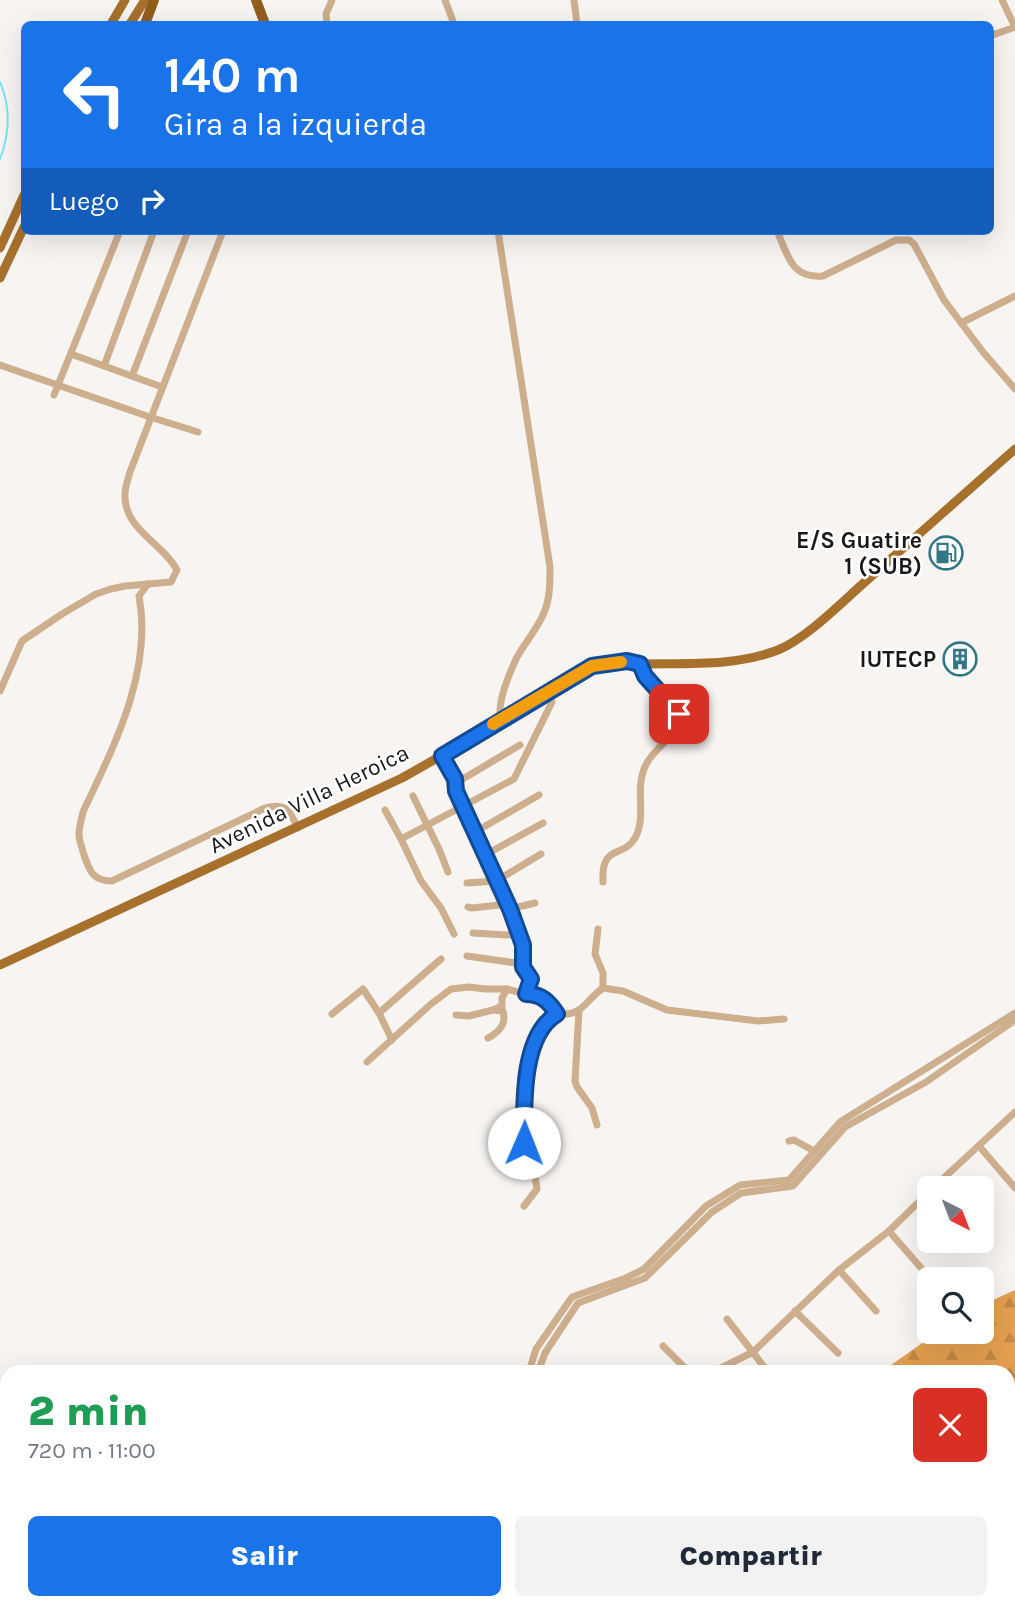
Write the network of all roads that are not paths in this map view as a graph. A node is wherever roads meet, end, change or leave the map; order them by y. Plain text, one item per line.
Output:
1 (125, 0) edge
2 (145, 0) edge
3 (154, 0) edge
4 (256, 0) edge
5 (332, 0) edge
6 (446, 0) edge
7 (574, 0) edge
8 (1002, 0) edge
9 (113, 21) edge
10 (132, 21) edge
11 (146, 21) edge
12 (264, 21) edge
13 (327, 21) edge
14 (453, 21) edge
15 (578, 21) edge
16 (1015, 27) edge
17 (994, 35) edge
18 (21, 202) edge
19 (21, 234) edge
20 (118, 235) edge
21 (153, 235) edge
22 (186, 235) edge
23 (221, 235) edge
24 (499, 235) edge
25 (780, 235) edge
26 (0, 248) edge
27 (0, 278) edge
28 (1015, 296) edge
29 (961, 323) junction
30 (71, 354) junction
31 (0, 365) edge
32 (104, 366) junction
33 (132, 376) junction
34 (58, 386) junction
35 (162, 387) junction
36 (1015, 389) edge
37 (54, 395) dead end
38 (150, 417) junction
39 (198, 432) dead end
40 (1015, 449) edge
41 (148, 584) junction
42 (640, 664) junction
43 (0, 691) edge
44 (552, 702) dead end
45 (501, 719) junction
46 (520, 745) dead end
47 (442, 756) junction
48 (456, 783) junction
49 (539, 795) dead end
50 (413, 796) dead end
51 (464, 806) junction
52 (385, 810) dead end
53 (543, 823) dead end
54 (428, 825) junction
55 (298, 828) junction
56 (475, 832) junction
57 (401, 839) junction
58 (541, 854) dead end
59 (485, 855) junction
60 (448, 872) dead end
61 (496, 881) junction
62 (603, 882) dead end
63 (467, 883) dead end
64 (535, 904) dead end
65 (509, 906) junction
66 (468, 907) dead end
67 (598, 929) dead end
68 (473, 933) dead end
69 (454, 934) dead end
70 (520, 934) junction
71 (467, 956) dead end
72 (441, 959) dead end
73 (523, 964) junction
74 (0, 965) edge
75 (603, 988) junction
76 (507, 989) junction
77 (526, 994) junction
78 (493, 1010) junction
79 (579, 1010) junction
80 (379, 1013) junction
81 (1015, 1013) edge
82 (332, 1014) dead end
83 (557, 1014) junction
84 (456, 1015) dead end
85 (785, 1019) dead end
86 (1015, 1020) edge
87 (488, 1038) dead end
88 (392, 1040) junction
89 (367, 1062) dead end
90 (1015, 1112) edge
91 (597, 1125) dead end
92 (789, 1141) dead end
93 (979, 1146) junction
94 (814, 1151) junction
95 (947, 1176) edge
96 (1015, 1188) edge
97 (917, 1204) edge
98 (524, 1206) dead end
99 (889, 1231) junction
100 (920, 1267) edge
101 (839, 1270) junction
102 (795, 1311) junction
103 (876, 1311) dead end
104 (727, 1319) dead end
105 (663, 1346) dead end
106 (753, 1352) junction
107 (838, 1353) dead end
108 (531, 1365) edge
109 (541, 1365) edge
110 (682, 1365) edge
111 (727, 1365) edge
112 (763, 1365) edge

1 - 9 main road
2 - 10 main road
3 - 11 highway
4 - 12 highway
5 - 13 street
6 - 14 street
7 - 15 street
8 - 16 street
16 - 17 street
18 - 26 main road
19 - 27 main road
20 - 30 street
21 - 32 street
22 - 33 street
23 - 35 street
24 - 45 street
25 - 29 street
28 - 29 street
29 - 36 street
30 - 32 street
30 - 34 street
31 - 34 street
32 - 33 street
33 - 35 street
34 - 37 street
34 - 38 street
35 - 38 street
38 - 39 street
38 - 41 street
40 - 42 main road, Avenida Villa Heroica
41 - 43 street
41 - 55 street
42 - 45 main road, Avenida Villa Heroica
42 - 62 street
44 - 51 street
45 - 47 main road, Avenida Villa Heroica
46 - 48 street
47 - 48 street
47 - 55 main road, Avenida Villa Heroica
48 - 51 street
49 - 56 street
50 - 54 street
51 - 54 street
51 - 56 street
52 - 57 street
53 - 59 street
54 - 57 street
54 - 60 street
55 - 74 main road, Avenida Villa Heroica
56 - 59 street
57 - 69 street
58 - 61 street
59 - 61 street
61 - 63 street
61 - 65 street
64 - 65 street
65 - 66 street
65 - 70 street
67 - 75 street
68 - 70 street
70 - 73 street
71 - 73 street
72 - 80 street
73 - 77 street
75 - 79 street
75 - 85 street
76 - 77 street
76 - 78 street
76 - 88 street
77 - 83 street
78 - 84 street
78 - 87 street
79 - 83 street
79 - 91 street
80 - 82 street
80 - 88 street
81 - 94 street
83 - 98 street
86 - 109 street
88 - 89 street
90 - 93 street
92 - 94 street
93 - 95 street
93 - 96 street
94 - 108 street
97 - 99 street
99 - 100 street
99 - 101 street
101 - 102 street
101 - 103 street
102 - 106 street
102 - 107 street
104 - 106 street
105 - 110 street
106 - 111 street
106 - 112 street

